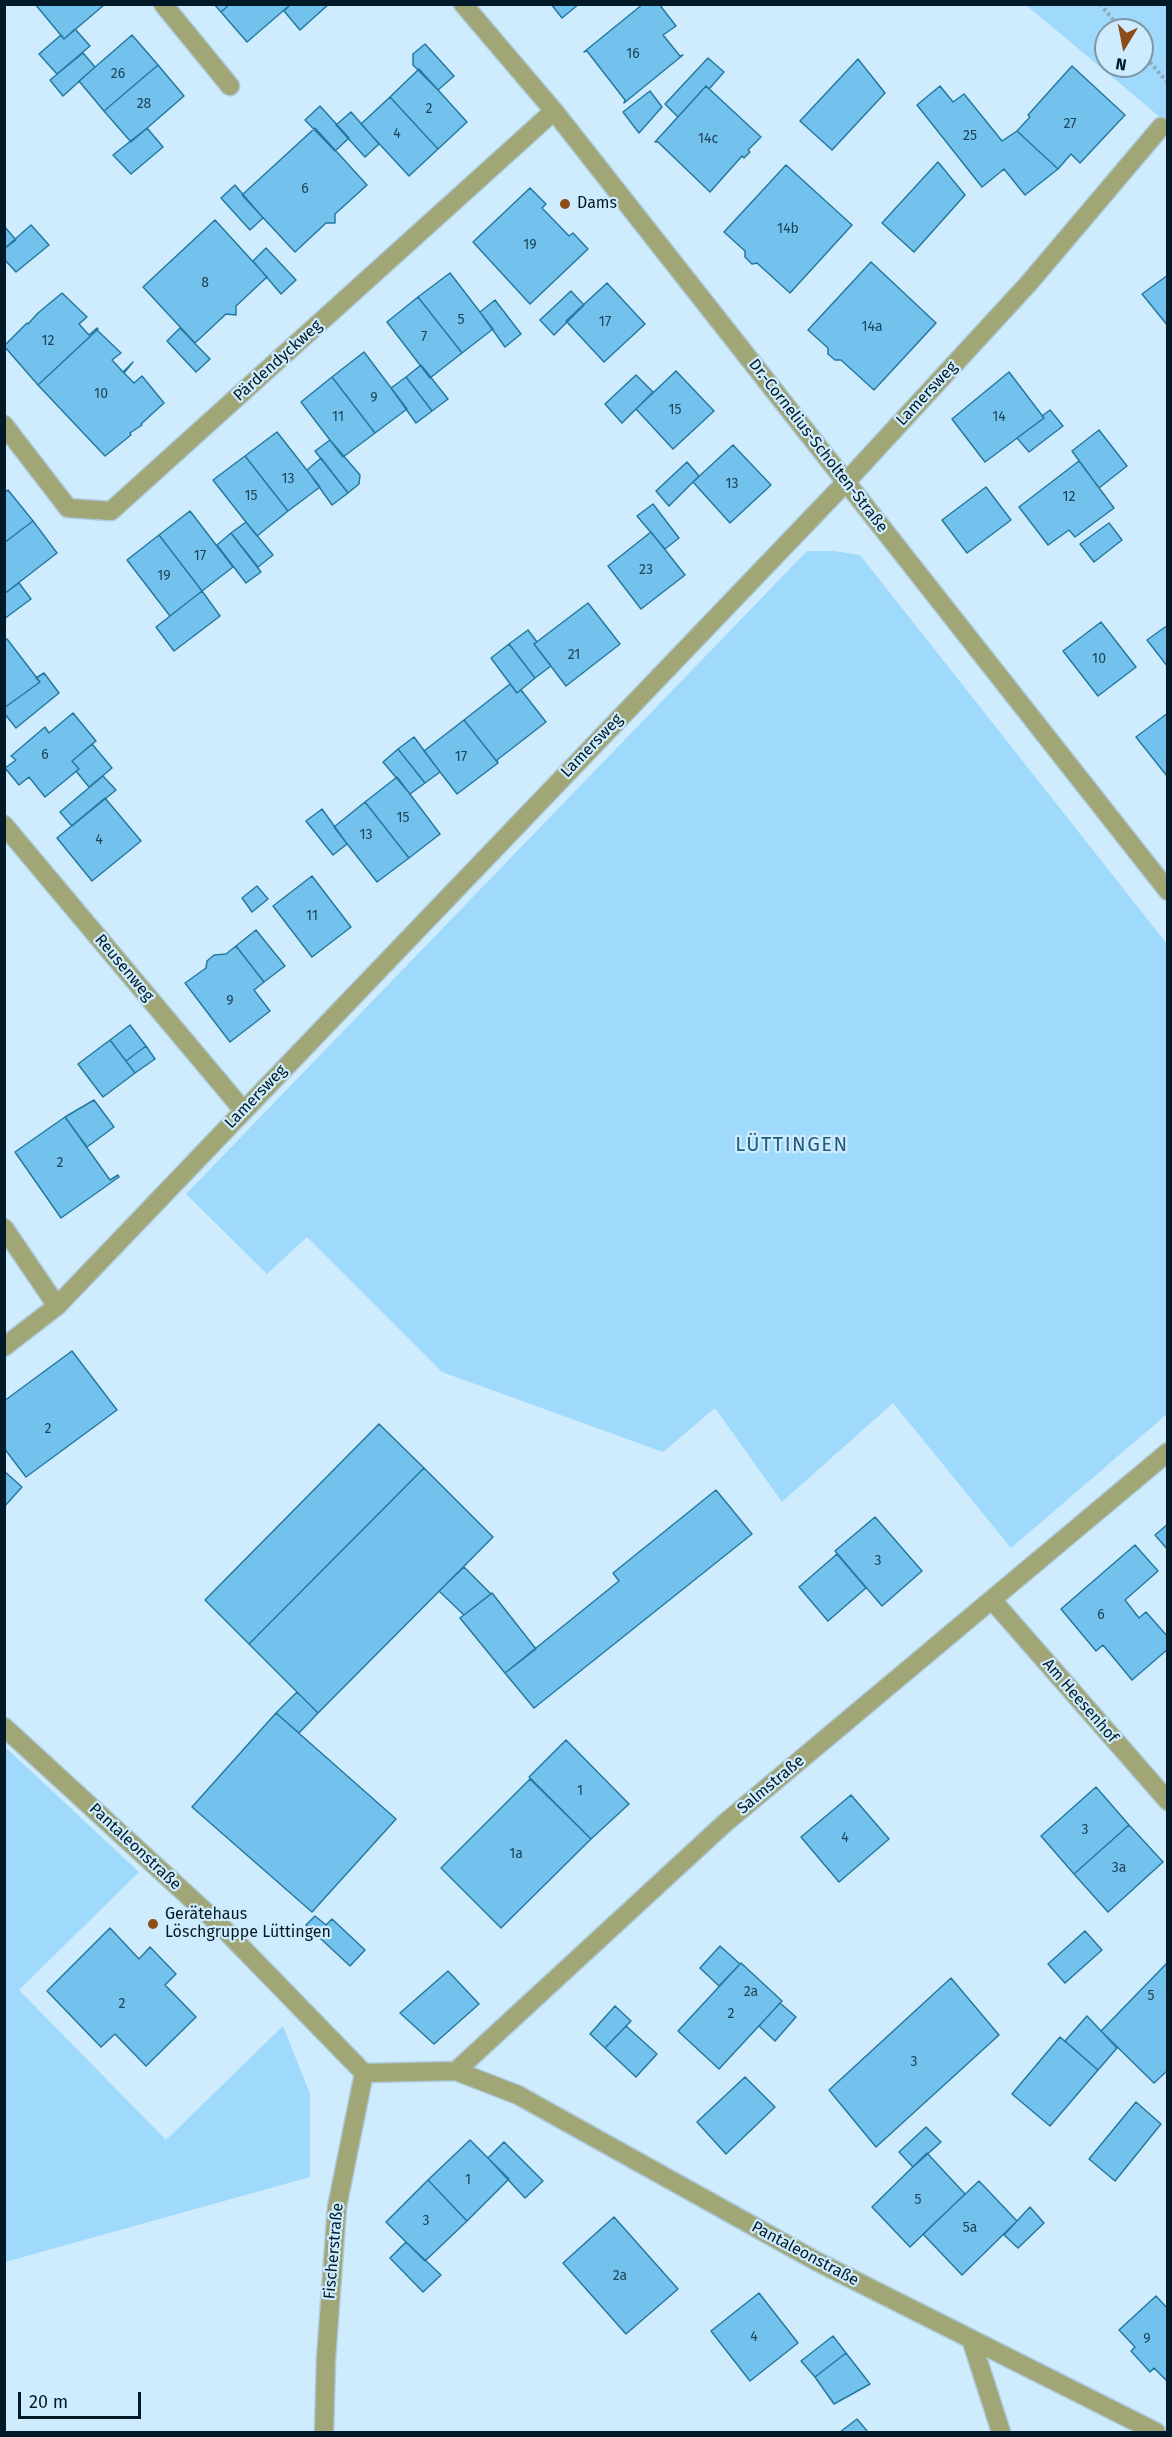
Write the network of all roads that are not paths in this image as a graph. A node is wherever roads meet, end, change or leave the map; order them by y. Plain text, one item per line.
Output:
1 (163, 4) edge
2 (463, 4) edge
3 (230, 86) dead end
4 (554, 111) junction
5 (1161, 127) dead end
6 (4, 425) edge
7 (846, 482) junction
8 (4, 825) edge
9 (1167, 891) edge
10 (243, 1110) junction
11 (4, 1228) edge
12 (57, 1306) junction
13 (4, 1347) edge
14 (1167, 1452) edge
15 (993, 1601) junction
16 (4, 1727) edge
17 (1167, 1802) edge
18 (456, 2071) junction
19 (364, 2073) junction
20 (971, 2339) junction
21 (324, 2433) edge
22 (1001, 2433) edge
23 (1156, 2433) edge

1 - 3 street
2 - 4 street, Dr.-Cornelius-Scholten-Straße
4 - 6 street, Pärdendyckweg
4 - 7 street, Dr.-Cornelius-Scholten-Straße
5 - 7 street, Lamersweg
7 - 9 street, Dr.-Cornelius-Scholten-Straße
7 - 10 street, Lamersweg
8 - 10 street, Reusenweg
10 - 12 street, Lamersweg
11 - 12 street
12 - 13 street, Lamersweg
14 - 15 street, Salmstraße
15 - 17 street, Am Heesenhof
15 - 18 street, Salmstraße
16 - 19 street, Pantaleonstraße
18 - 19 street
18 - 20 street, Pantaleonstraße
19 - 21 street, Fischerstraße
20 - 22 street
20 - 23 street, Pantaleonstraße

